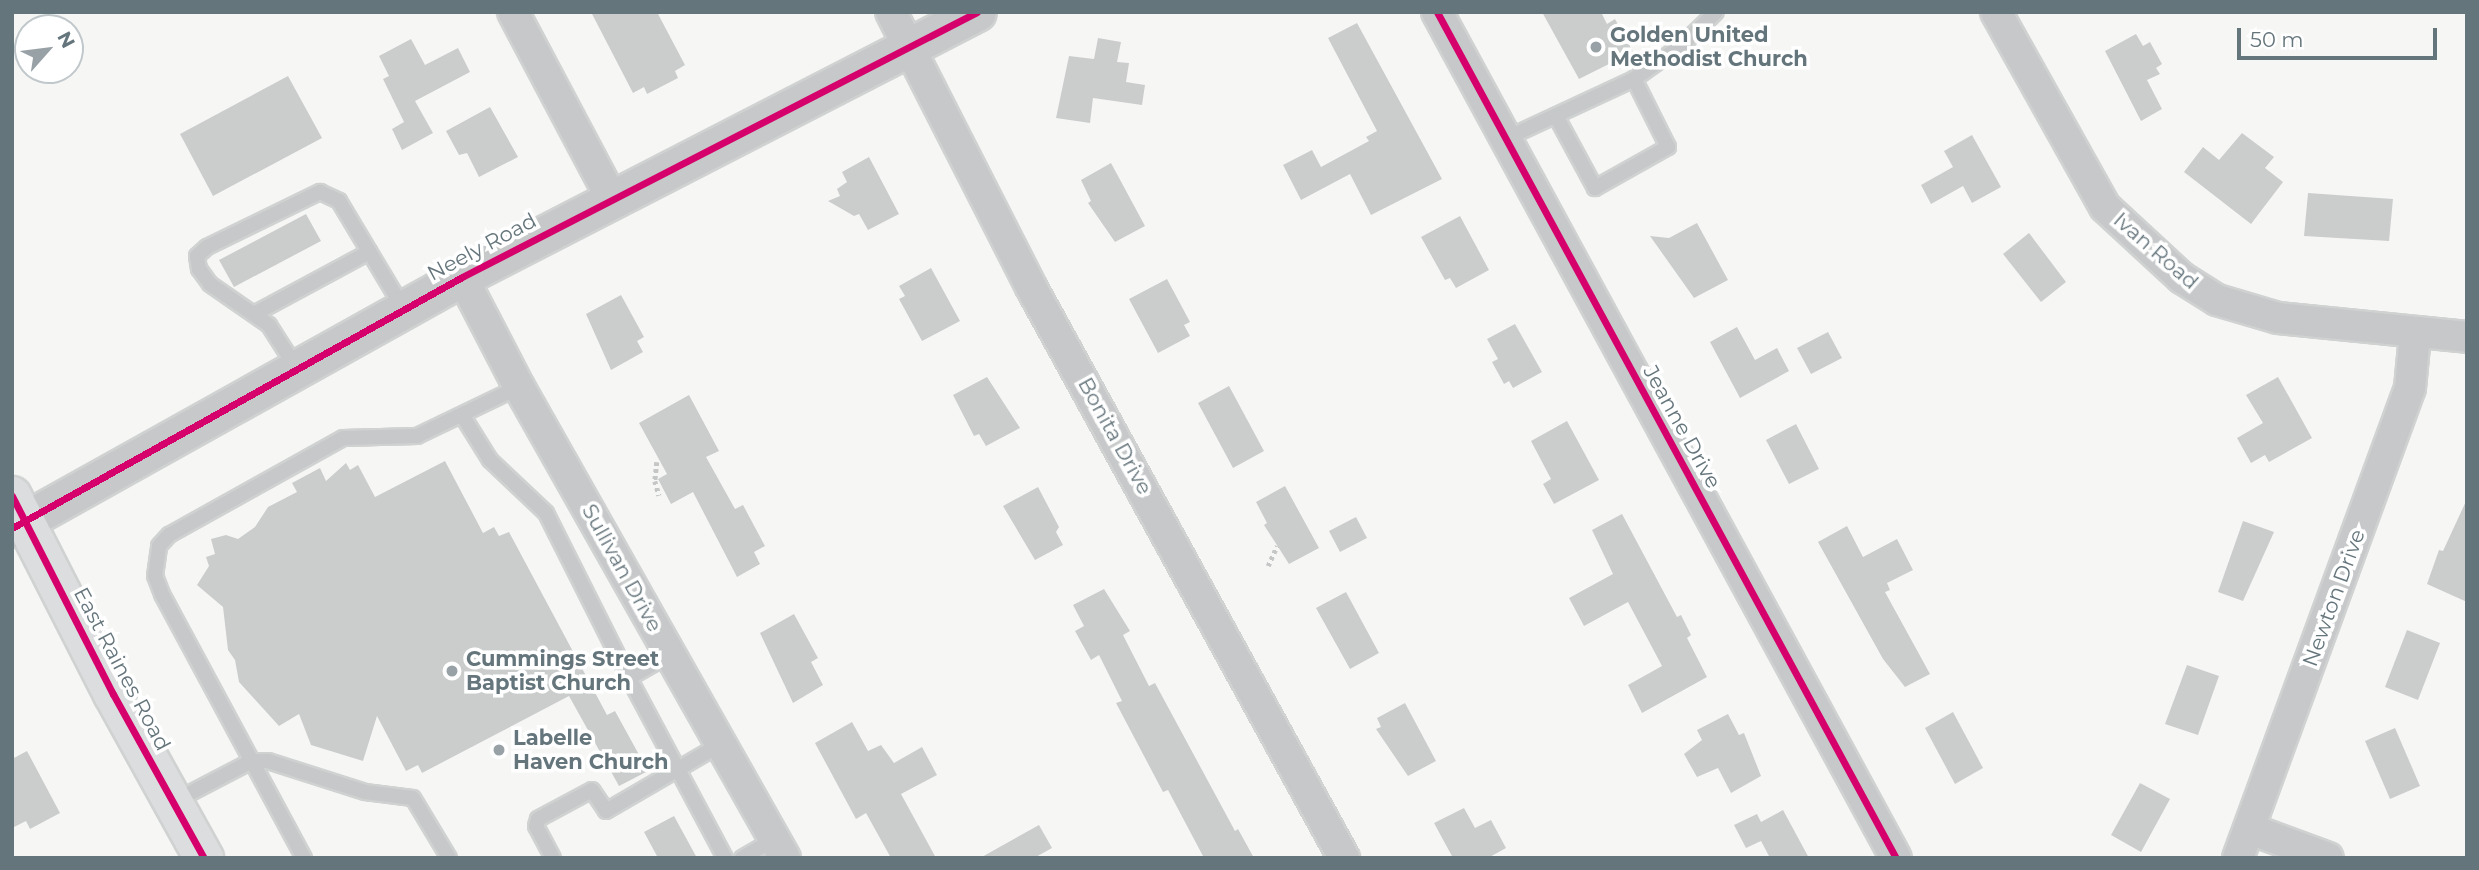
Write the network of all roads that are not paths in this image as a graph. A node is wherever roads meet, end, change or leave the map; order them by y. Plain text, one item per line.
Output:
1 (513, 12) edge
2 (891, 12) edge
3 (977, 12) edge
4 (1437, 12) edge
5 (1716, 12) edge
6 (1996, 12) edge
7 (906, 45) junction
8 (1634, 79) junction
9 (1556, 116) junction
10 (1505, 139) junction
11 (612, 199) junction
12 (369, 252) junction
13 (462, 277) junction
14 (404, 309) junction
15 (254, 314) junction
16 (2416, 335) junction
17 (2467, 337) edge
18 (297, 370) junction
19 (519, 387) junction
20 (463, 415) junction
21 (17, 515) edge
22 (671, 654) junction
23 (629, 678) junction
24 (721, 744) junction
25 (252, 761) junction
26 (678, 766) junction
27 (174, 802) junction
28 (2250, 829) junction
29 (780, 848) edge
30 (204, 858) edge
31 (303, 858) edge
32 (449, 858) edge
33 (553, 858) edge
34 (725, 858) edge
35 (742, 858) edge
36 (1344, 858) edge
37 (1896, 858) edge
38 (2238, 858) edge
39 (2328, 858) edge

1 - 11 street
2 - 7 street, Bonita Drive
3 - 7 street, Neely Road
4 - 10 street, Jeanne Drive
5 - 8 lane
6 - 16 street, Ivan Road
7 - 11 street, Neely Road
7 - 36 street, Bonita Drive
8 - 9 lane
8 - 9 lane
9 - 10 lane
10 - 37 street, Jeanne Drive
11 - 13 street, Neely Road
12 - 14 lane
12 - 15 lane
12 - 15 lane
13 - 14 street, Neely Road
13 - 19 street, Sullivan Drive
14 - 18 street, Neely Road
15 - 18 lane
16 - 17 street, Ivan Road
16 - 28 street, Newton Drive
18 - 21 street, Neely Road
19 - 20 lane
19 - 22 street, Sullivan Drive
20 - 23 lane
20 - 25 lane
21 - 27 main road, East Raines Road
22 - 23 lane
22 - 24 street, Sullivan Drive
23 - 26 lane
24 - 26 lane
24 - 29 street, Sullivan Drive
25 - 27 lane
25 - 31 lane
25 - 32 lane
26 - 33 lane
26 - 34 lane
27 - 30 main road, East Raines Road
28 - 38 street, Newton Drive
28 - 39 street
29 - 35 lane

